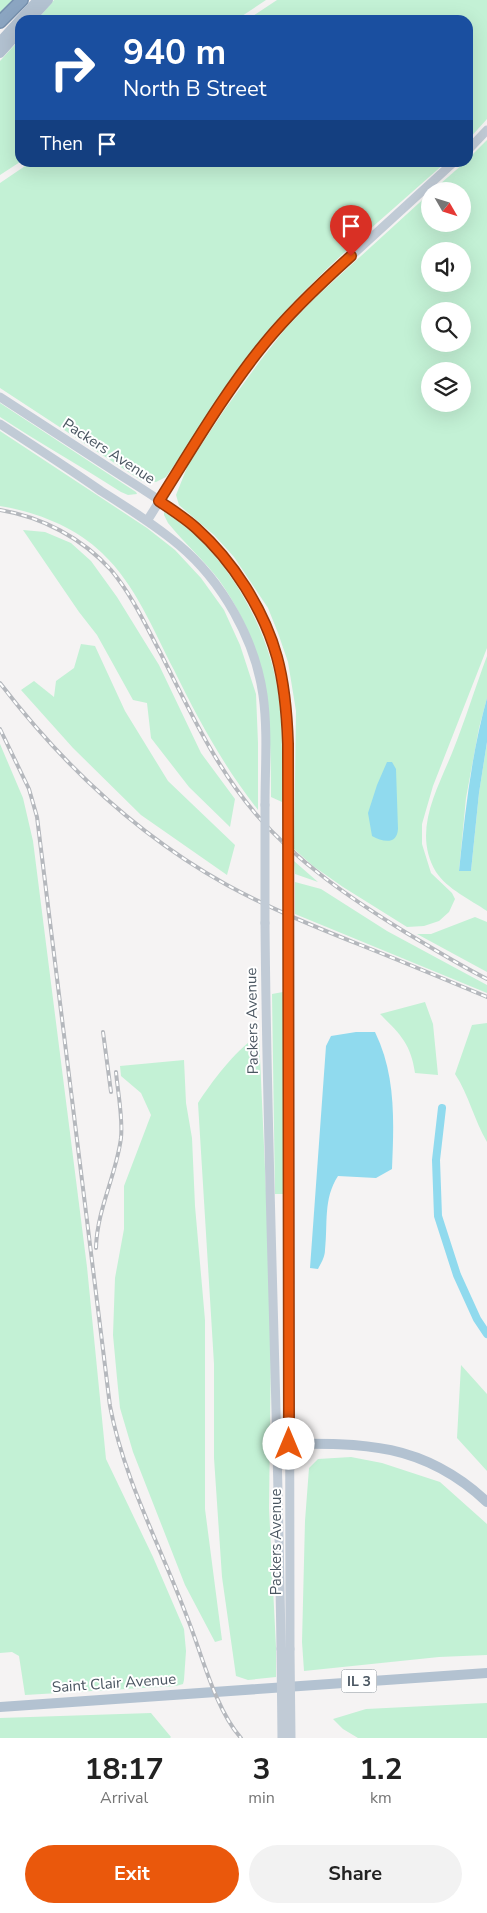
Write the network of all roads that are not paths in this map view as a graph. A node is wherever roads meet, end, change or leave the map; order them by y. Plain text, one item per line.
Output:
1 (22, 0) edge
2 (38, 0) edge
3 (48, 0) edge
4 (24, 15) edge
5 (34, 15) edge
6 (0, 22) edge
7 (15, 25) edge
8 (15, 36) edge
9 (0, 42) edge
10 (0, 53) edge
11 (487, 130) edge
12 (473, 145) edge
13 (449, 167) edge
14 (0, 397) edge
15 (0, 424) edge
16 (159, 501) junction
17 (147, 521) junction
18 (276, 1444) junction
19 (289, 1444) junction
20 (487, 1502) edge
21 (286, 1649) junction
22 (487, 1672) edge
23 (0, 1707) edge
24 (282, 1738) edge
25 (290, 1738) edge

1 - 6 highway
2 - 4 main road
3 - 5 main road
7 - 9 main road
8 - 10 main road
11 - 12 main road
13 - 16 main road
14 - 16 main road, Packers Avenue
15 - 17 main road, Packers Avenue
16 - 17 main road
16 - 19 main road, Packers Avenue, bridge
17 - 18 main road, Packers Avenue, bridge
18 - 19 main road
18 - 21 main road, Packers Avenue
19 - 20 main road
19 - 21 main road, Packers Avenue
21 - 24 main road, Packers Avenue, bridge
21 - 25 main road, Packers Avenue, bridge
22 - 23 main road, Saint Clair Avenue / IL 3

